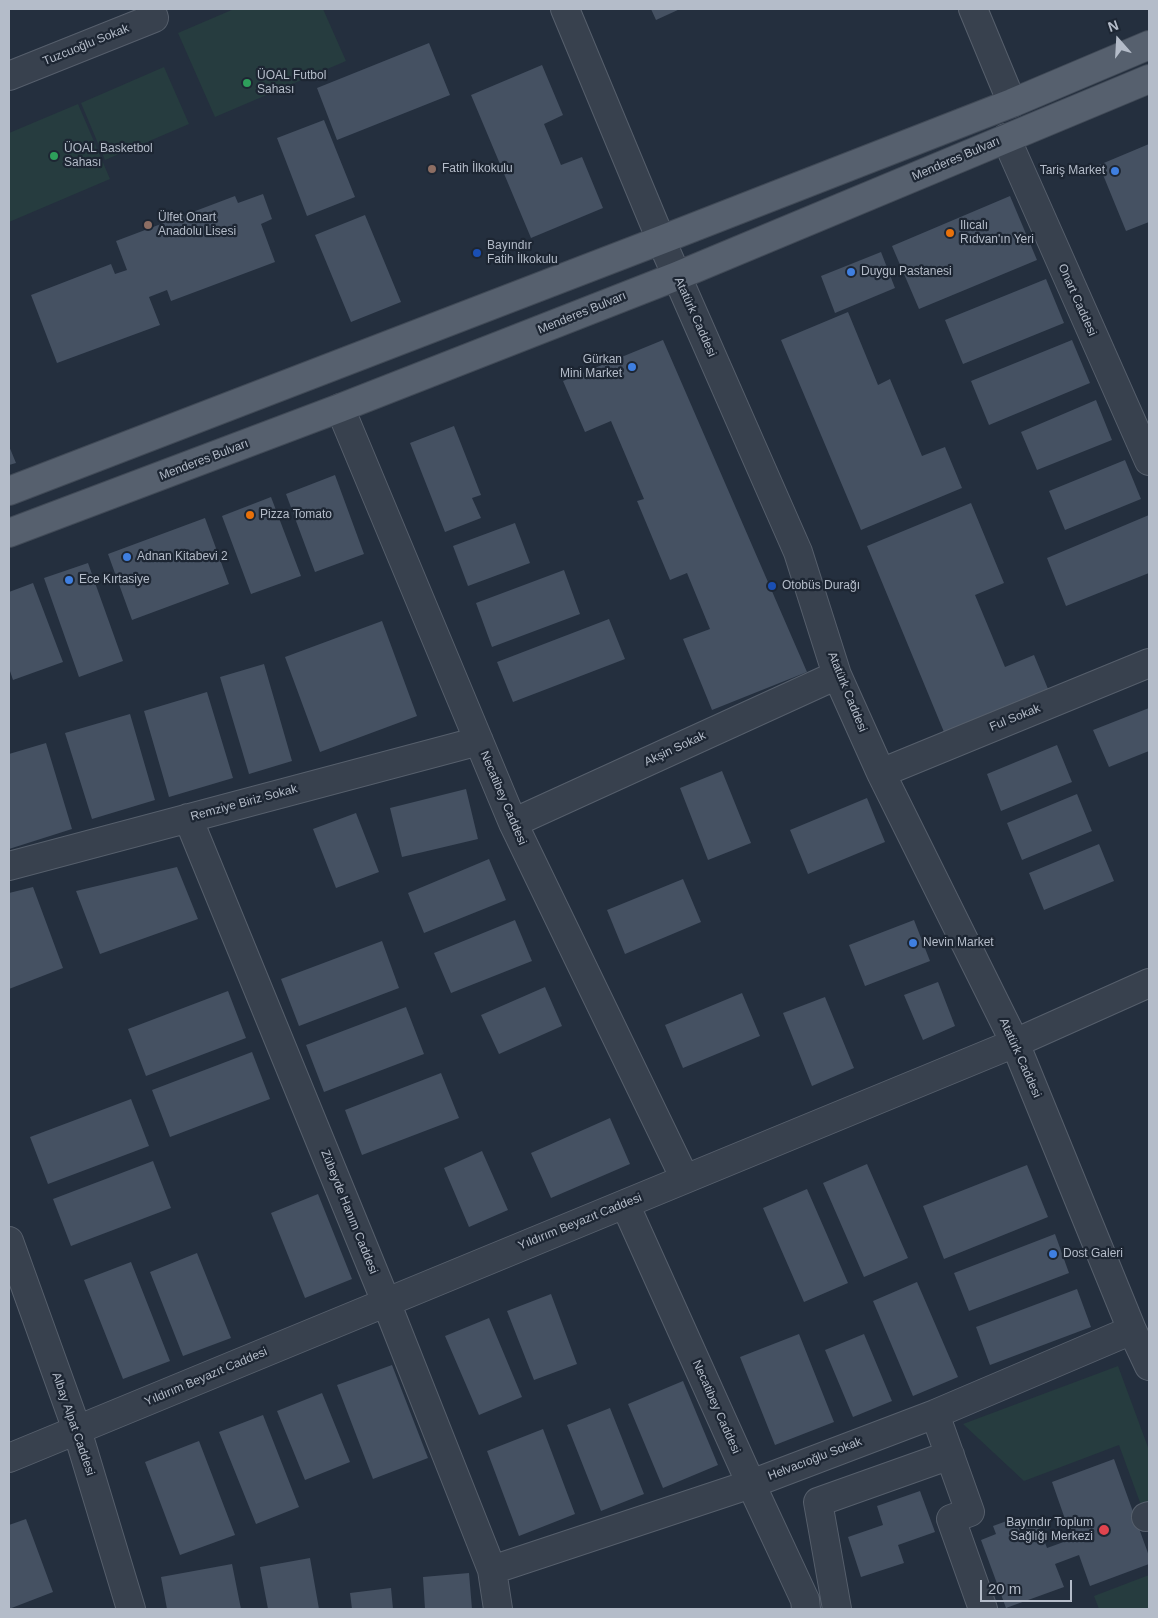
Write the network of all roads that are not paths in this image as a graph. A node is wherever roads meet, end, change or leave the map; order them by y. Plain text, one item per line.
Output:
1 (151, 9) edge
2 (565, 9) edge
3 (973, 9) edge
4 (1149, 45) edge
5 (9, 76) edge
6 (1149, 78) edge
7 (1012, 103) junction
8 (1006, 138) junction
9 (661, 240) junction
10 (677, 276) junction
11 (340, 408) junction
12 (1149, 461) edge
13 (9, 491) edge
14 (9, 534) edge
15 (1149, 663) edge
16 (837, 675) junction
17 (479, 741) junction
18 (881, 773) junction
19 (188, 818) junction
20 (513, 823) junction
21 (9, 866) edge
22 (1149, 983) edge
23 (1015, 1043) junction
24 (685, 1179) junction
25 (625, 1204) junction
26 (9, 1241) edge
27 (386, 1302) junction
28 (1132, 1330) junction
29 (1149, 1366) edge
30 (935, 1414) junction
31 (77, 1430) junction
32 (950, 1455) junction
33 (9, 1458) edge
34 (750, 1484) junction
35 (492, 1570) junction
36 (131, 1609) edge
37 (498, 1609) edge
38 (806, 1609) edge
39 (837, 1609) edge
40 (984, 1609) edge

1 - 5 street, Tuzcuoğlu Sokak
2 - 9 street, Atatürk Caddesi
3 - 7 street
4 - 7 main road
6 - 8 main road, Menderes Bulvarı
7 - 9 main road
8 - 10 main road, Menderes Bulvarı
8 - 12 street, Onart Caddesi
9 - 10 street, Atatürk Caddesi
9 - 13 main road
10 - 11 main road, Menderes Bulvarı
10 - 16 street, Atatürk Caddesi
11 - 14 main road, Menderes Bulvarı
11 - 17 street, Necatibey Caddesi
15 - 18 street, Ful Sokak
16 - 18 street, Atatürk Caddesi
16 - 20 street, Akşin Sokak
17 - 19 street, Remziye Biriz Sokak
17 - 20 street, Necatibey Caddesi
18 - 23 street, Atatürk Caddesi
19 - 21 street, Remziye Biriz Sokak
19 - 27 street, Zübeyde Hanım Caddesi
20 - 24 street, Necatibey Caddesi
22 - 23 street, Yıldırım Beyazıt Caddesi
23 - 24 street, Yıldırım Beyazıt Caddesi
23 - 28 street, Atatürk Caddesi
24 - 25 street, Yıldırım Beyazıt Caddesi
25 - 27 street, Yıldırım Beyazıt Caddesi
25 - 34 street, Necatibey Caddesi
26 - 31 street, Albay Alpat Caddesi
27 - 31 street, Yıldırım Beyazıt Caddesi
27 - 35 street, Zübeyde Hanım Caddesi
28 - 29 street, Atatürk Caddesi
28 - 30 street, Helvacıoğlu Sokak
30 - 32 street
30 - 34 street, Helvacıoğlu Sokak
31 - 33 street, Yıldırım Beyazıt Caddesi
31 - 36 street, Albay Alpat Caddesi
32 - 39 street
32 - 40 street
34 - 35 street, Helvacıoğlu Sokak
34 - 38 street, Necatibey Caddesi
35 - 37 street, Zübeyde Hanım Caddesi

